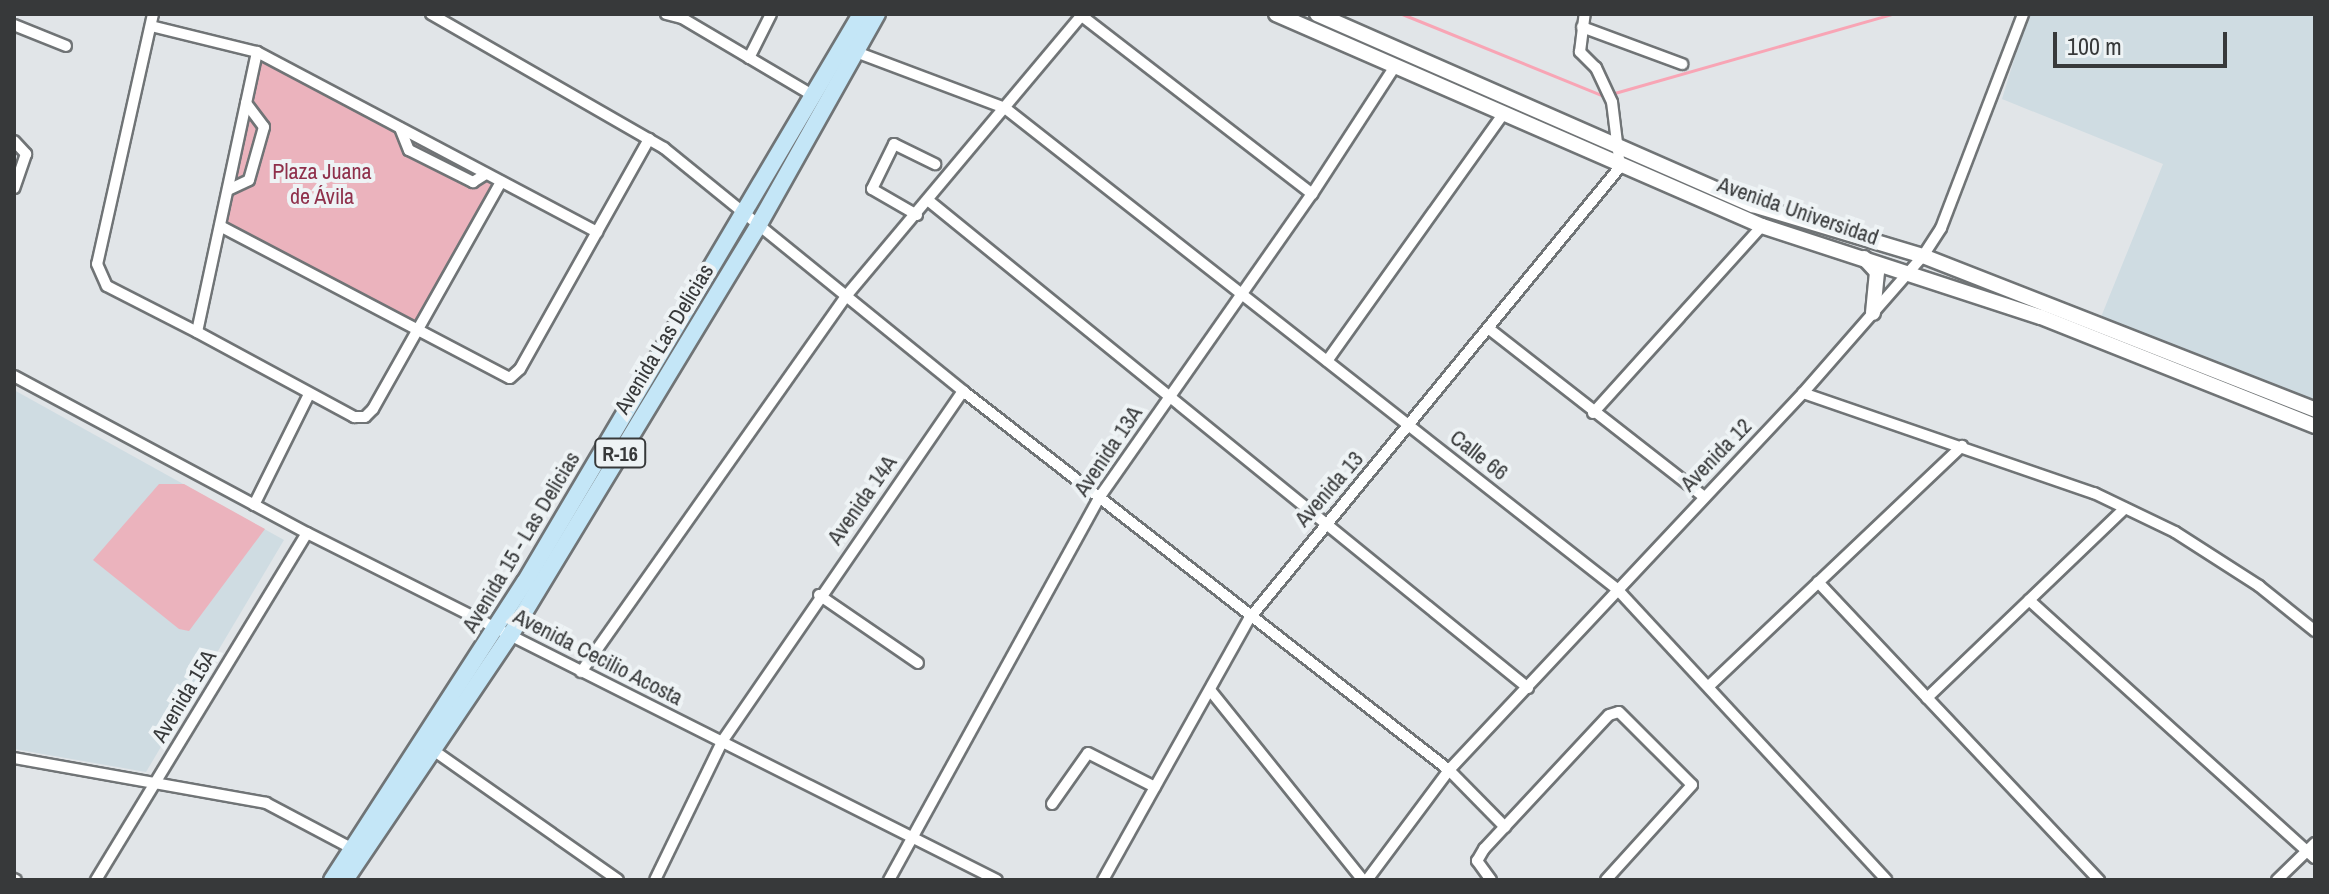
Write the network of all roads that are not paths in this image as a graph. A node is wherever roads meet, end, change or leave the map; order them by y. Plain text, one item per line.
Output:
1 (153, 14) edge
2 (431, 14) edge
3 (666, 14) edge
4 (771, 14) edge
5 (861, 14) edge
6 (877, 14) edge
7 (1276, 14) edge
8 (1317, 14) edge
9 (1585, 14) edge
10 (2023, 14) edge
11 (1082, 15) edge
12 (681, 16) edge
13 (14, 25) edge
14 (151, 26) junction
15 (1582, 27) junction
16 (66, 46) dead end
17 (257, 52) junction
18 (856, 52) junction
19 (749, 58) junction
20 (1682, 64) dead end
21 (1395, 66) junction
22 (814, 96) junction
23 (246, 103) junction
24 (1005, 108) junction
25 (1503, 114) junction
26 (649, 139) junction
27 (14, 141) edge
28 (1619, 150) junction
29 (935, 164) dead end
30 (1620, 167) junction
31 (501, 182) junction
32 (14, 188) edge
33 (228, 190) junction
34 (1312, 194) junction
35 (929, 201) junction
36 (743, 210) junction
37 (917, 215) junction
38 (759, 224) junction
39 (220, 226) junction
40 (1762, 226) junction
41 (597, 232) junction
42 (1923, 256) junction
43 (1864, 257) junction
44 (1909, 271) junction
45 (1240, 293) junction
46 (847, 295) junction
47 (1873, 313) junction
48 (1488, 328) junction
49 (415, 329) junction
50 (197, 332) junction
51 (1327, 361) junction
52 (14, 376) edge
53 (963, 391) junction
54 (1803, 393) junction
55 (309, 394) junction
56 (1168, 397) junction
57 (2315, 410) edge
58 (1593, 413) junction
59 (1410, 426) junction
60 (2315, 426) edge
61 (1962, 446) junction
62 (1101, 495) junction
63 (1704, 497) junction
64 (254, 505) junction
65 (2125, 508) junction
66 (1324, 524) junction
67 (307, 533) junction
68 (1818, 582) junction
69 (1617, 589) junction
70 (819, 595) junction
71 (2029, 600) junction
72 (1249, 619) junction
73 (495, 628) junction
74 (2315, 631) edge
75 (511, 634) junction
76 (918, 663) dead end
77 (581, 672) junction
78 (1709, 686) junction
79 (1528, 688) junction
80 (1210, 690) junction
81 (1927, 698) junction
82 (722, 742) junction
83 (433, 750) junction
84 (14, 758) edge
85 (1449, 770) junction
86 (152, 786) junction
87 (1155, 787) junction
88 (1052, 804) dead end
89 (1505, 827) junction
90 (913, 839) junction
91 (353, 849) junction
92 (2313, 850) edge
93 (96, 880) edge
94 (332, 880) edge
95 (345, 880) edge
96 (618, 880) edge
97 (655, 880) edge
98 (889, 880) edge
99 (997, 880) edge
100 (1103, 880) edge
101 (1365, 880) edge
102 (1491, 880) edge
103 (1606, 880) edge
104 (1886, 880) edge
105 (2099, 880) edge
106 (2277, 880) edge

1 - 14 street
2 - 26 street
3 - 12 street
4 - 19 street
5 - 22 main road, Avenida 15 - Las Delicias / R-16
6 - 18 main road, Avenida Las Delicias / R-16
7 - 21 street, Avenida Universidad
8 - 28 street, Avenida Universidad
9 - 15 street
10 - 42 street, Avenida 12
11 - 24 street
11 - 34 street
12 - 19 street
13 - 16 street
14 - 17 street
14 - 50 street
15 - 20 street
15 - 28 street
17 - 23 street
17 - 31 street
18 - 24 street, Calle 66
18 - 38 main road, Avenida Las Delicias / R-16
19 - 22 street
21 - 25 street, Avenida Universidad
21 - 34 street, Avenida 13A
22 - 36 main road, Avenida 15 - Las Delicias / R-16
23 - 33 street
23 - 33 street
24 - 35 street
24 - 45 street, Calle 66
25 - 30 street, Avenida Universidad
25 - 51 street
26 - 36 street
26 - 41 street
27 - 32 street
28 - 30 street
28 - 42 street, Avenida Universidad
29 - 37 street
30 - 40 street, Avenida Universidad
30 - 48 street, Avenida 13
31 - 41 street
31 - 49 street
33 - 39 street
34 - 45 street, Avenida 13A
35 - 37 street
35 - 56 street
36 - 38 street
36 - 73 main road, Avenida 15 - Las Delicias / R-16
37 - 46 street
38 - 46 street
38 - 75 main road, Avenida Las Delicias / R-16
39 - 49 street
39 - 50 street
40 - 43 street, Avenida Universidad
40 - 58 street
41 - 49 street
42 - 44 street, Avenida 12
42 - 57 street, Avenida Universidad
43 - 44 street, Avenida Universidad
43 - 47 street
44 - 47 street, Avenida 12
44 - 60 street, Avenida Universidad
45 - 51 street, Calle 66
45 - 56 street, Avenida 13A
46 - 53 street
46 - 77 street
47 - 54 street, Avenida 12
48 - 58 street
48 - 59 street, Avenida 13
49 - 55 street
50 - 55 street
51 - 59 street, Calle 66
52 - 64 street, Avenida Cecilio Acosta
53 - 62 street
53 - 70 street, Avenida 14A
54 - 61 street
54 - 63 street, Avenida 12
55 - 64 street
56 - 62 street, Avenida 13A
56 - 66 street
58 - 63 street
59 - 66 street, Avenida 13
59 - 69 street, Calle 66
61 - 65 street
61 - 68 street
62 - 72 street
62 - 90 street, Avenida 13A
63 - 69 street, Avenida 12
64 - 67 street, Avenida Cecilio Acosta
65 - 71 street
65 - 74 street
66 - 72 street, Avenida 13
66 - 79 street
67 - 73 street, Avenida Cecilio Acosta
67 - 86 street, Avenida 15A
68 - 78 street
68 - 81 street
69 - 78 street, Calle 66
69 - 79 street, Avenida 12
70 - 76 street
70 - 82 street, Avenida 14A
71 - 81 street
71 - 92 street
72 - 80 street, Avenida 13
72 - 85 street
73 - 75 street, Avenida Cecilio Acosta
73 - 91 main road, Avenida 15 - Las Delicias / R-16
75 - 77 street, Avenida Cecilio Acosta
75 - 83 main road, Avenida Las Delicias / R-16
77 - 82 street, Avenida Cecilio Acosta
78 - 104 street, Calle 66
79 - 85 street, Avenida 12
80 - 87 street, Avenida 13
80 - 101 street
81 - 105 street
82 - 90 street, Avenida Cecilio Acosta
82 - 97 street, Avenida 14A
83 - 95 main road, Avenida Las Delicias / R-16
83 - 96 street
84 - 86 street
85 - 89 street
85 - 101 street, Avenida 12
86 - 91 street
86 - 93 street, Avenida 15A
87 - 88 street
87 - 100 street, Avenida 13
89 - 102 street
89 - 103 street
90 - 98 street, Avenida 13A
90 - 99 street, Avenida Cecilio Acosta
91 - 94 main road, Avenida 15 - Las Delicias / R-16
92 - 106 street

